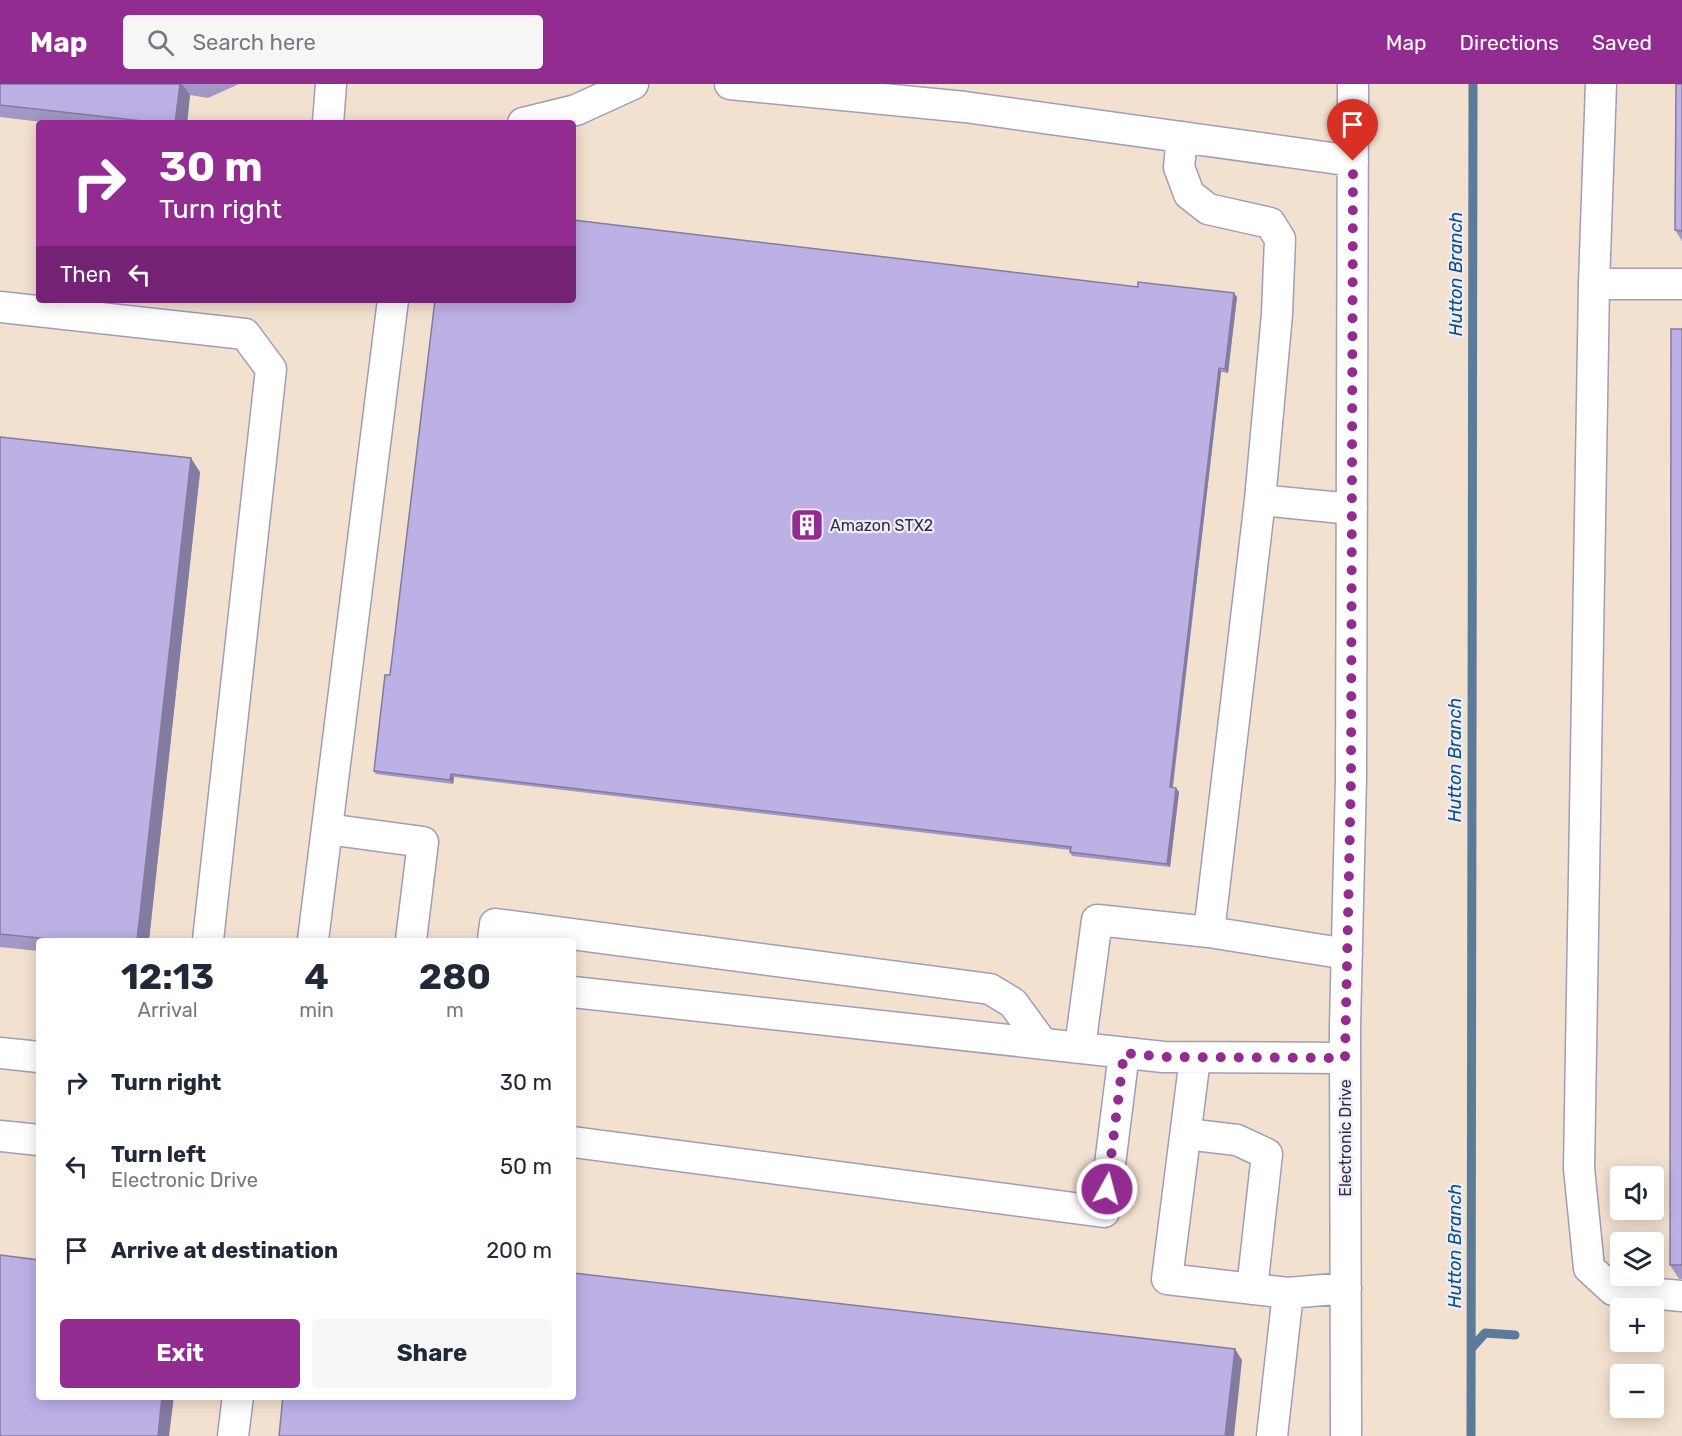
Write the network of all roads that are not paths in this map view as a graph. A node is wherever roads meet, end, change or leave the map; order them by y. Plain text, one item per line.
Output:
1 (331, 84) edge
2 (633, 84) edge
3 (730, 84) edge
4 (1353, 84) edge
5 (1600, 84) edge
6 (328, 120) edge
7 (535, 120) edge
8 (1182, 137) junction
9 (1353, 161) junction
10 (1594, 284) junction
11 (1682, 284) edge
12 (393, 303) edge
13 (0, 307) edge
14 (1260, 500) junction
15 (1352, 509) junction
16 (327, 829) junction
17 (1209, 932) junction
18 (208, 938) edge
19 (313, 938) edge
20 (411, 938) edge
21 (493, 938) edge
22 (1347, 954) junction
23 (576, 992) edge
24 (1044, 1044) junction
25 (1080, 1047) junction
26 (0, 1053) edge
27 (1124, 1053) junction
28 (36, 1057) edge
29 (1195, 1058) junction
30 (1345, 1058) junction
31 (1186, 1134) junction
32 (0, 1136) edge
33 (36, 1140) edge
34 (576, 1142) edge
35 (1346, 1288) junction
36 (1252, 1289) junction
37 (1288, 1293) junction
38 (1682, 1296) edge
39 (238, 1400) edge
40 (233, 1436) edge
41 (1272, 1436) edge
42 (1346, 1436) edge

1 - 6 street
2 - 7 street
3 - 8 street
4 - 9 street, Electronic Drive
5 - 10 street
8 - 9 street
8 - 14 street
9 - 15 street, Electronic Drive
10 - 11 street
10 - 38 street
12 - 16 street
13 - 18 street
14 - 15 street
14 - 17 street
15 - 22 street, Electronic Drive
16 - 19 street
16 - 20 street
17 - 22 street
17 - 25 street
21 - 24 street
22 - 30 street, Electronic Drive
23 - 24 street
24 - 25 street
25 - 27 street
26 - 28 street
27 - 29 street
27 - 34 street
29 - 30 street
29 - 31 street
30 - 35 street, Electronic Drive
31 - 36 street
31 - 36 street
32 - 33 street
35 - 37 street
35 - 42 street, Electronic Drive
36 - 37 street
37 - 41 street
39 - 40 street

